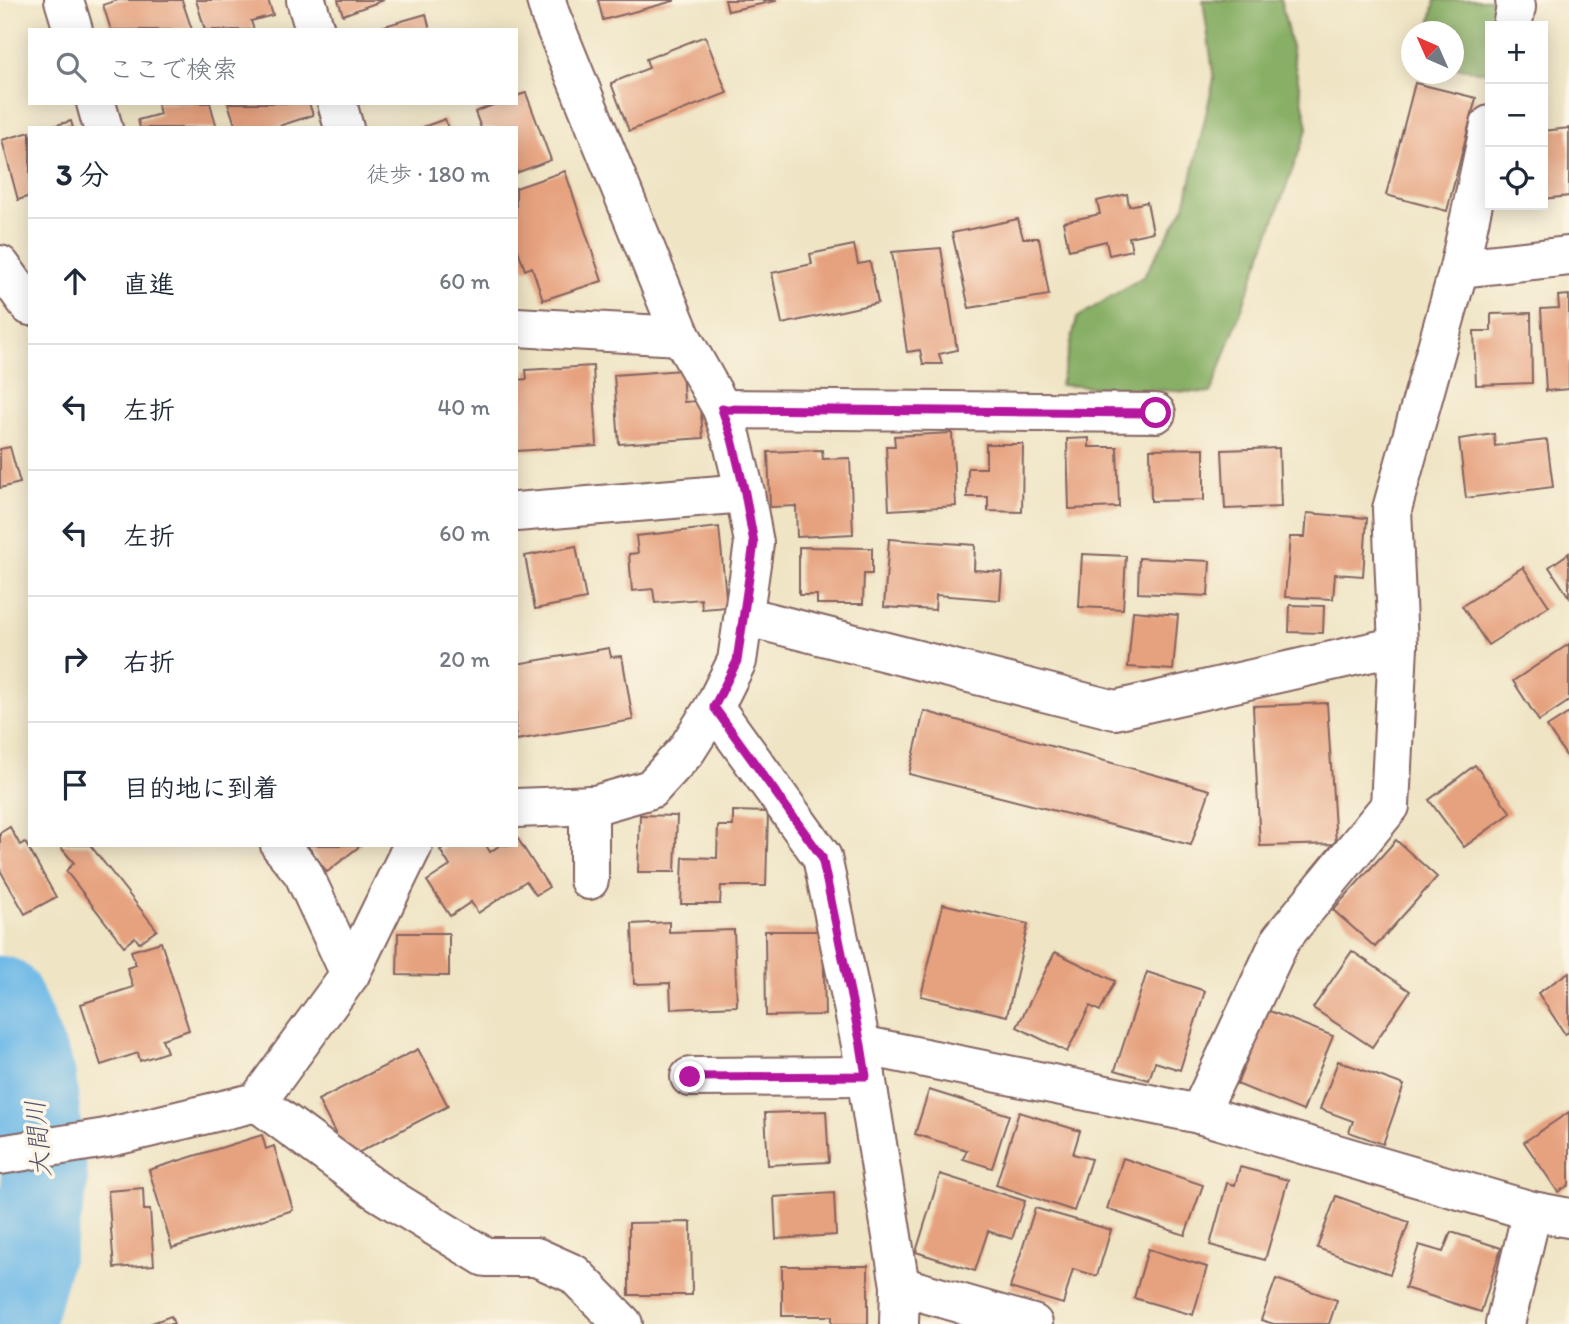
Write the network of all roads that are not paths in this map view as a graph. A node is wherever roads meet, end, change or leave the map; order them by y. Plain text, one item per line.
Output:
1 (64, 0) edge
2 (306, 0) edge
3 (546, 0) edge
4 (1516, 0) edge
5 (1513, 21) edge
6 (72, 28) edge
7 (314, 28) edge
8 (97, 105) edge
9 (338, 105) edge
10 (102, 126) edge
11 (343, 126) edge
12 (1485, 147) edge
13 (1569, 256) edge
14 (0, 265) edge
15 (1459, 268) junction
16 (28, 303) edge
17 (518, 327) edge
18 (681, 336) junction
19 (722, 409) junction
20 (1156, 413) dead end
21 (745, 493) junction
22 (518, 512) edge
23 (744, 616) junction
24 (1398, 646) junction
25 (714, 707) junction
26 (589, 805) junction
27 (518, 808) edge
28 (282, 847) edge
29 (412, 847) edge
30 (589, 880) dead end
31 (350, 974) junction
32 (863, 1061) junction
33 (690, 1077) dead end
34 (257, 1102) junction
35 (1199, 1114) junction
36 (0, 1155) edge
37 (1532, 1211) junction
38 (1569, 1218) edge
39 (900, 1286) junction
40 (623, 1324) edge
41 (899, 1324) edge
42 (1033, 1324) edge
43 (1505, 1324) edge

1 - 6 street
2 - 7 street
3 - 18 street
4 - 5 street
8 - 10 street
9 - 11 street
12 - 15 street
13 - 15 street
14 - 16 street
15 - 24 street
17 - 18 street
18 - 19 street
19 - 20 street
19 - 21 street
21 - 22 street
21 - 23 street
23 - 24 street
23 - 25 street
24 - 35 street
25 - 26 street
25 - 32 street
26 - 27 street
26 - 30 street
28 - 31 street
29 - 31 street
31 - 34 street
32 - 33 street
32 - 35 street
32 - 39 street
34 - 36 street
34 - 40 street
35 - 37 street
37 - 38 street
37 - 43 street
39 - 41 street
39 - 42 street

